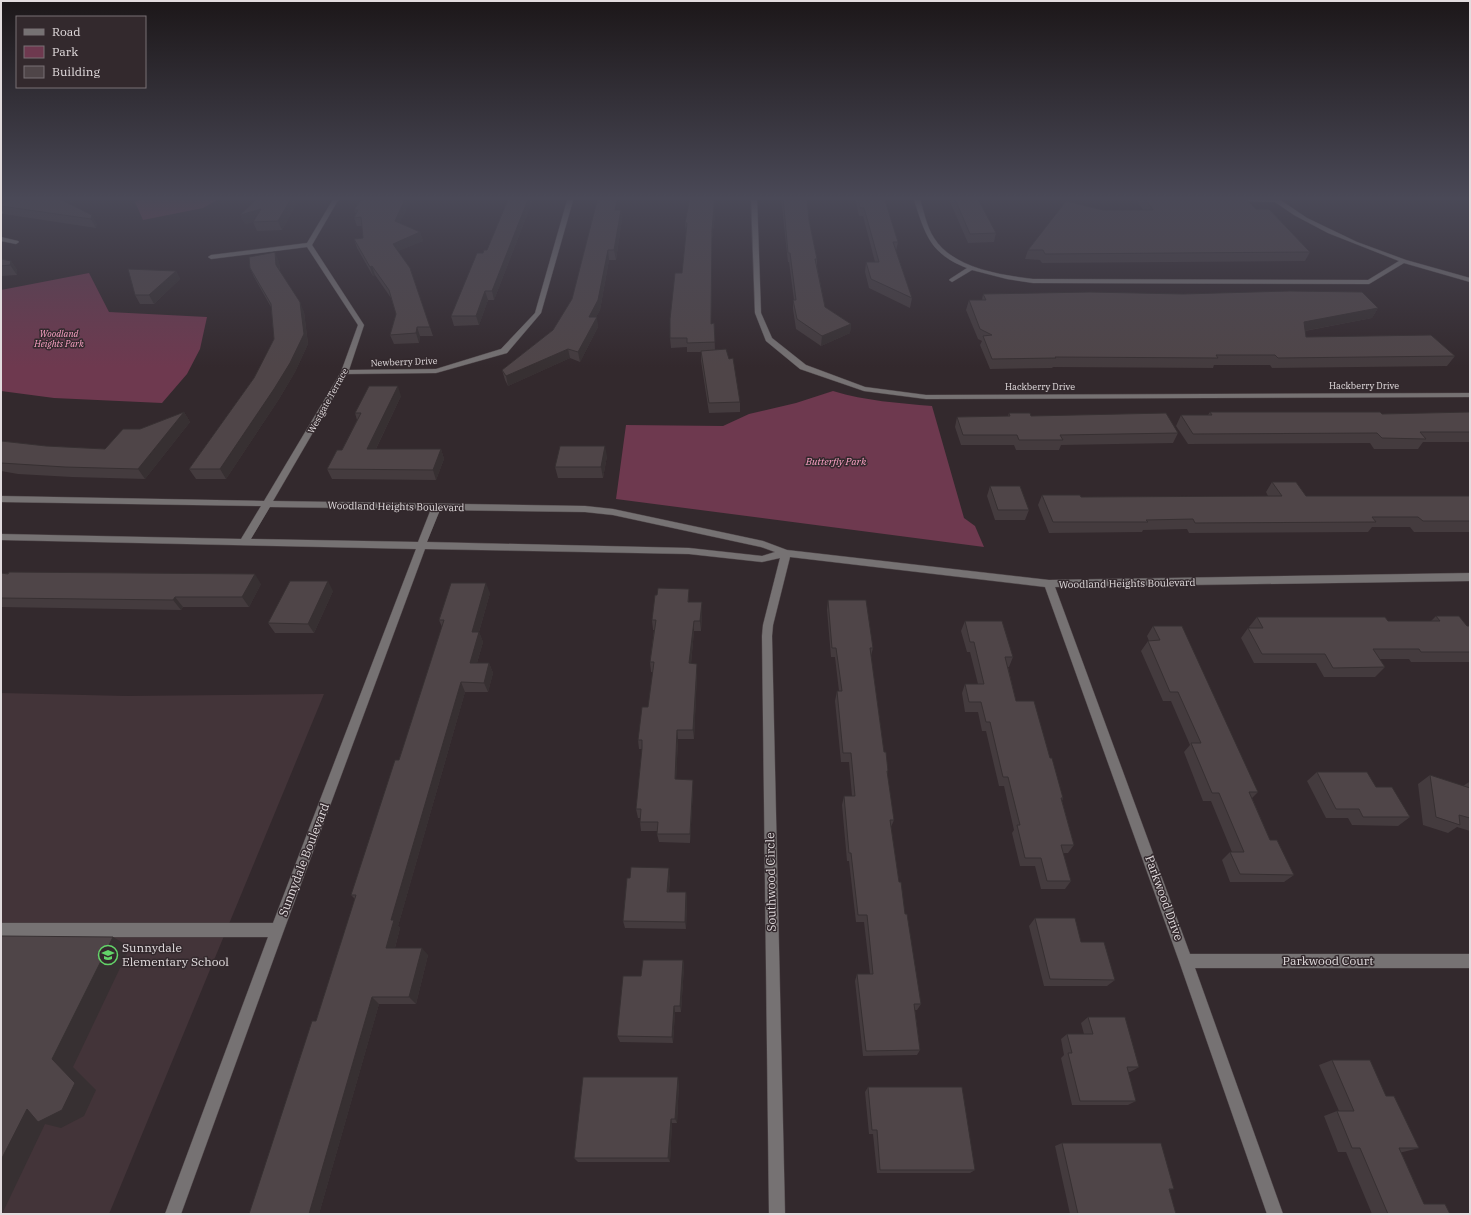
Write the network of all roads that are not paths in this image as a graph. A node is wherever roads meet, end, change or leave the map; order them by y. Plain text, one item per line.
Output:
1 (239, 254) edge
2 (315, 254) edge
3 (555, 254) edge
4 (756, 254) edge
5 (946, 254) edge
6 (1382, 254) edge
7 (212, 257) dead end
8 (1402, 262) junction
9 (972, 267) junction
10 (952, 280) dead end
11 (1470, 280) edge
12 (345, 372) junction
13 (1470, 395) edge
14 (1, 499) edge
15 (268, 504) junction
16 (436, 507) junction
17 (1, 537) edge
18 (244, 542) junction
19 (422, 546) junction
20 (786, 553) junction
21 (1470, 577) edge
22 (1049, 584) junction
23 (1, 930) edge
24 (278, 930) junction
25 (1186, 961) junction
26 (1470, 961) edge
27 (173, 1214) edge
28 (777, 1214) edge
29 (1275, 1214) edge

1 - 7 street
2 - 12 street, Westgate Terrace
3 - 12 street, Newberry Drive
4 - 13 street, Hackberry Drive
5 - 9 street
6 - 8 street
8 - 9 street
8 - 11 street
9 - 10 street
12 - 15 street, Westgate Terrace
14 - 15 street, Woodland Heights Boulevard
15 - 16 street, Woodland Heights Boulevard
15 - 18 street, Westgate Terrace
16 - 19 street, Sunnydale Boulevard
16 - 20 street, Woodland Heights Boulevard
17 - 18 street, Woodland Heights Boulevard
18 - 19 street, Woodland Heights Boulevard
19 - 20 street, Woodland Heights Boulevard
19 - 24 street, Sunnydale Boulevard
20 - 22 street, Woodland Heights Boulevard
20 - 28 street, Southwood Circle
21 - 22 street, Woodland Heights Boulevard
22 - 25 street, Parkwood Drive
23 - 24 street
24 - 27 street, Sunnydale Boulevard
25 - 26 street, Parkwood Court
25 - 29 street, Parkwood Drive

